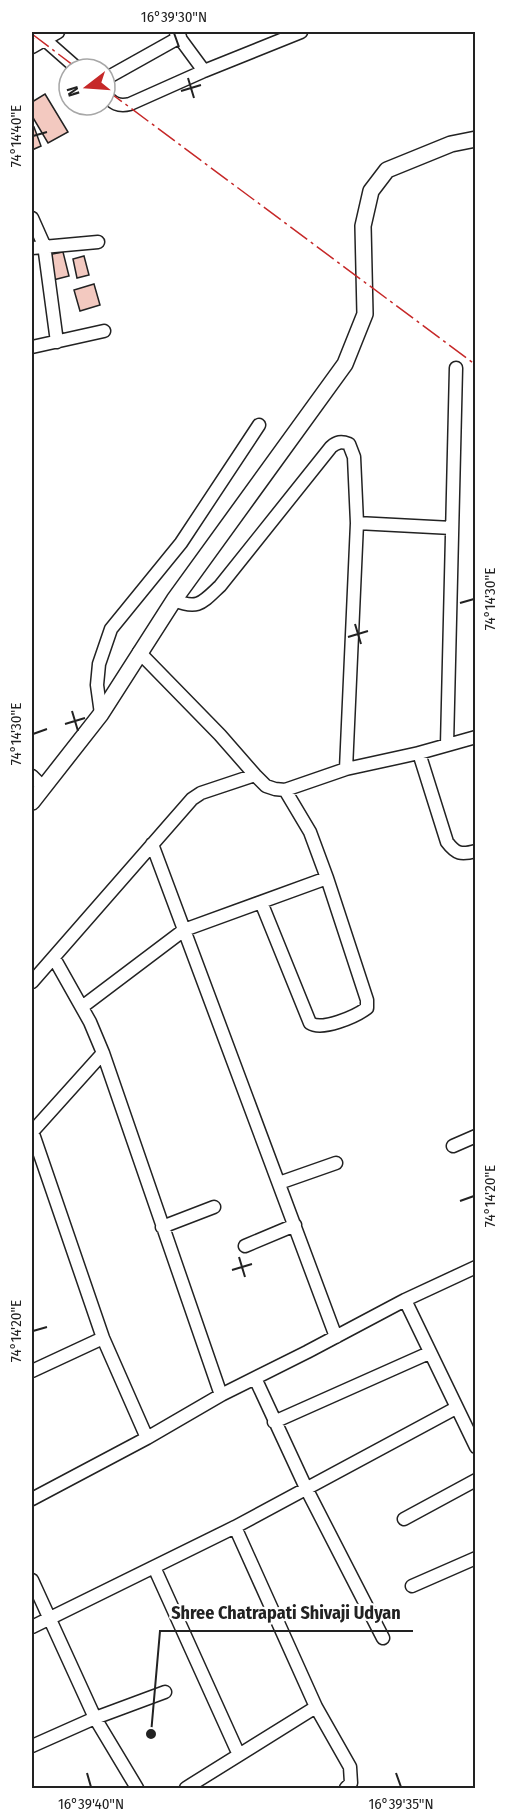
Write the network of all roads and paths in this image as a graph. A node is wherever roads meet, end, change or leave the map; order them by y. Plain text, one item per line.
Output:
1 (58, 32) edge
2 (301, 32) edge
3 (177, 34) edge
4 (41, 35) edge
5 (32, 46) edge
6 (65, 57) edge
7 (204, 71) junction
8 (117, 72) edge
9 (117, 105) edge
10 (476, 139) edge
11 (32, 218) edge
12 (98, 242) dead end
13 (38, 247) edge
14 (104, 331) dead end
15 (57, 342) junction
16 (32, 347) edge
17 (456, 368) dead end
18 (259, 425) dead end
19 (357, 523) junction
20 (452, 528) junction
21 (174, 600) junction
22 (139, 652) junction
23 (101, 714) junction
24 (476, 737) edge
25 (447, 746) junction
26 (420, 753) junction
27 (346, 769) junction
28 (255, 775) junction
29 (32, 776) edge
30 (44, 788) junction
31 (285, 790) junction
32 (32, 802) edge
33 (152, 844) junction
34 (476, 851) edge
35 (327, 878) junction
36 (261, 902) junction
37 (184, 930) junction
38 (54, 957) junction
39 (32, 982) edge
40 (82, 1007) junction
41 (103, 1053) junction
42 (32, 1132) edge
43 (476, 1136) edge
44 (453, 1146) dead end
45 (336, 1163) dead end
46 (279, 1183) junction
47 (214, 1207) dead end
48 (295, 1225) junction
49 (162, 1227) junction
50 (245, 1246) dead end
51 (476, 1267) edge
52 (405, 1300) junction
53 (336, 1337) junction
54 (103, 1338) junction
55 (429, 1353) junction
56 (32, 1371) edge
57 (255, 1378) junction
58 (220, 1395) junction
59 (456, 1408) junction
60 (274, 1422) junction
61 (147, 1438) junction
62 (476, 1447) edge
63 (476, 1480) edge
64 (306, 1488) junction
65 (32, 1499) edge
66 (404, 1519) dead end
67 (235, 1527) junction
68 (476, 1558) edge
69 (154, 1567) junction
70 (32, 1580) edge
71 (412, 1586) dead end
72 (49, 1620) junction
73 (32, 1627) edge
74 (383, 1638) dead end
75 (165, 1692) dead end
76 (316, 1707) junction
77 (95, 1718) junction
78 (32, 1746) edge
79 (239, 1755) junction
80 (137, 1788) edge
81 (186, 1788) edge
82 (346, 1788) edge

1 - 4 street
2 - 7 street
3 - 7 street
3 - 8 street
4 - 5 street
4 - 6 street
7 - 9 street
10 - 21 street
11 - 13 street
12 - 13 street
13 - 15 street
14 - 15 street
15 - 16 street
17 - 20 street
18 - 23 street
19 - 20 street
19 - 21 street
19 - 27 street
20 - 25 street
21 - 22 street
22 - 23 street
22 - 28 street
23 - 30 street
24 - 25 street
25 - 26 street
26 - 27 street
26 - 34 street
27 - 31 street
28 - 31 street
28 - 33 street
29 - 30 street
30 - 32 street
31 - 35 street
33 - 37 street
33 - 38 street
35 - 36 street
35 - 36 street
36 - 37 street
37 - 40 street
37 - 46 street
38 - 39 street
38 - 40 street
40 - 41 street
41 - 42 street
41 - 49 street
42 - 54 street
43 - 44 street
45 - 46 street
46 - 48 street
47 - 49 street
48 - 50 street
48 - 53 street
49 - 58 street
51 - 52 street
52 - 53 street
52 - 55 street
53 - 57 street
54 - 56 street
54 - 61 street
55 - 59 street
55 - 60 street
57 - 58 street
57 - 60 street
58 - 61 street
59 - 62 street
59 - 64 street
60 - 64 street
61 - 65 street
63 - 66 street
64 - 67 street
64 - 74 street
67 - 69 street
67 - 76 street
68 - 71 street
69 - 72 street
69 - 79 street
70 - 72 street
72 - 73 street
72 - 77 street
75 - 77 street
76 - 79 street
76 - 82 street
77 - 78 street
77 - 80 street
79 - 81 street

